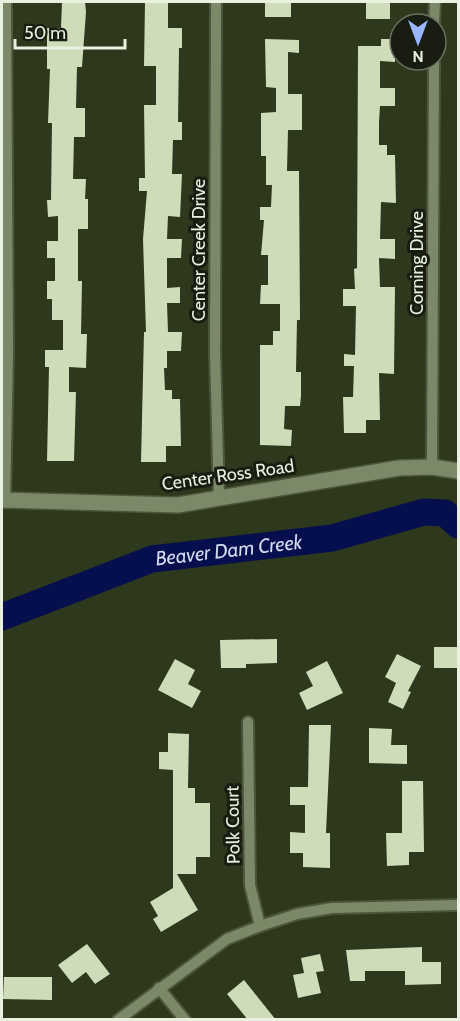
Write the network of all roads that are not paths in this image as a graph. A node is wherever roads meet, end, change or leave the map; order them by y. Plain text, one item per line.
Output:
1 (6, 2) edge
2 (216, 2) edge
3 (434, 72) edge
4 (432, 467) junction
5 (459, 471) edge
6 (219, 498) junction
7 (3, 500) edge
8 (248, 722) dead end
9 (459, 905) edge
10 (261, 926) junction
11 (159, 988) junction
12 (118, 1020) edge
13 (185, 1020) edge

1 - 7 street
2 - 6 street, Center Creek Drive
3 - 4 street, Corning Drive
4 - 5 street, Center Ross Road
4 - 6 street, Center Ross Road
6 - 7 street, Center Ross Road
8 - 10 street, Polk Court
9 - 10 street
10 - 11 street
11 - 12 street
11 - 13 street

